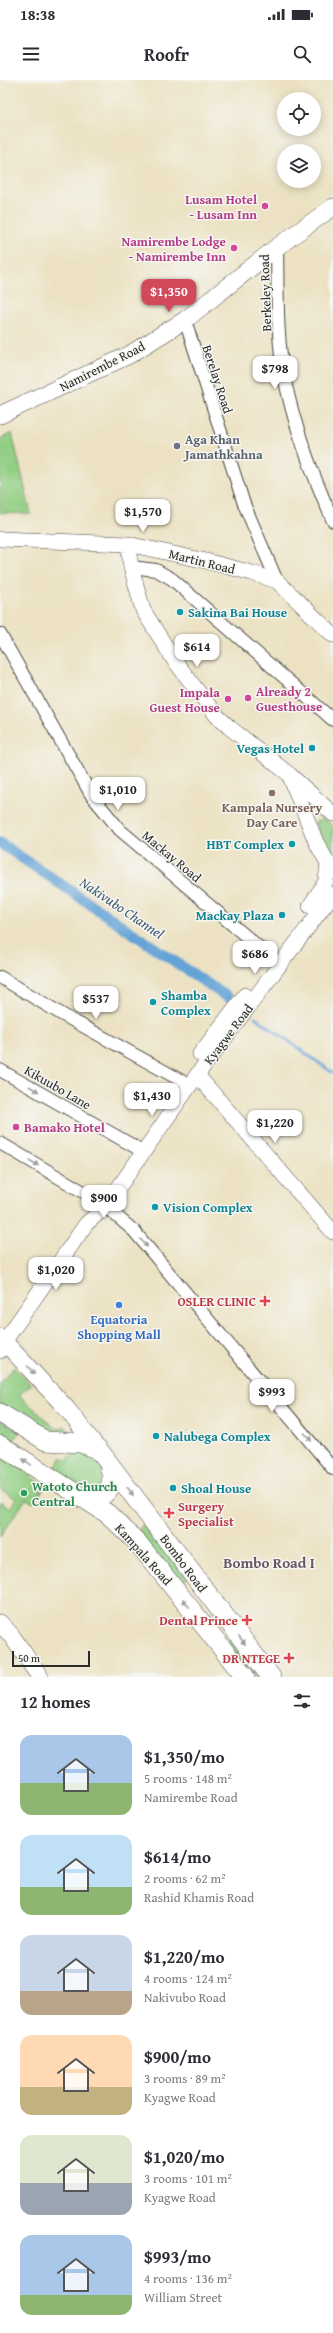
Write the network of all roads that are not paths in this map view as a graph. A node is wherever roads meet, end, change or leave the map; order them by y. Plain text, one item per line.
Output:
1 (333, 207) edge
2 (277, 247) junction
3 (185, 320) junction
4 (0, 415) edge
5 (333, 521) edge
6 (0, 539) edge
7 (128, 544) junction
8 (131, 567) junction
9 (277, 581) junction
10 (0, 634) edge
11 (333, 635) edge
12 (333, 720) edge
13 (290, 774) junction
14 (333, 814) edge
15 (331, 868) edge
16 (333, 894) edge
17 (276, 961) junction
18 (0, 977) edge
19 (0, 1070) edge
20 (197, 1075) junction
21 (182, 1081) junction
22 (0, 1143) edge
23 (140, 1150) junction
24 (102, 1204) junction
25 (333, 1232) edge
26 (1, 1343) edge
27 (0, 1413) edge
28 (0, 1445) edge
29 (98, 1449) junction
30 (110, 1464) junction
31 (333, 1469) edge
32 (81, 1498) junction
33 (0, 1623) edge
34 (267, 1675) edge
35 (40, 1677) edge
36 (245, 1677) edge

1 - 2 main road, Namirembe Road
2 - 3 main road, Namirembe Road
2 - 5 street, Berkeley Road
3 - 4 main road, Namirembe Road
3 - 9 street, Berelay Road
6 - 7 street, Martin Road
7 - 8 street
7 - 9 street, Martin Road
8 - 12 street
8 - 13 street
9 - 11 street, Martin Road
10 - 17 street, Mackay Road
13 - 14 street
13 - 15 street
15 - 17 street, Kyagwe Road
16 - 17 street, Kyagwe Road
17 - 20 street, Kyagwe Road
17 - 21 street, Kyagwe Road
18 - 21 street
19 -> 23 street, Kikuubo Lane
20 - 23 street, Kyagwe Road
20 - 25 street
21 - 23 street, Kyagwe Road
22 -> 24 street
23 - 24 street, Kyagwe Road
24 - 26 street, Kyagwe Road
24 -> 31 street
26 -> 29 main road
27 - 29 main road
32 -> 28 main road, Kampala Road
29 - 30 main road, Bombo Road
30 - 32 main road
30 -> 34 main road, Bombo Road
36 -> 32 main road, Kampala Road
33 - 35 main road

